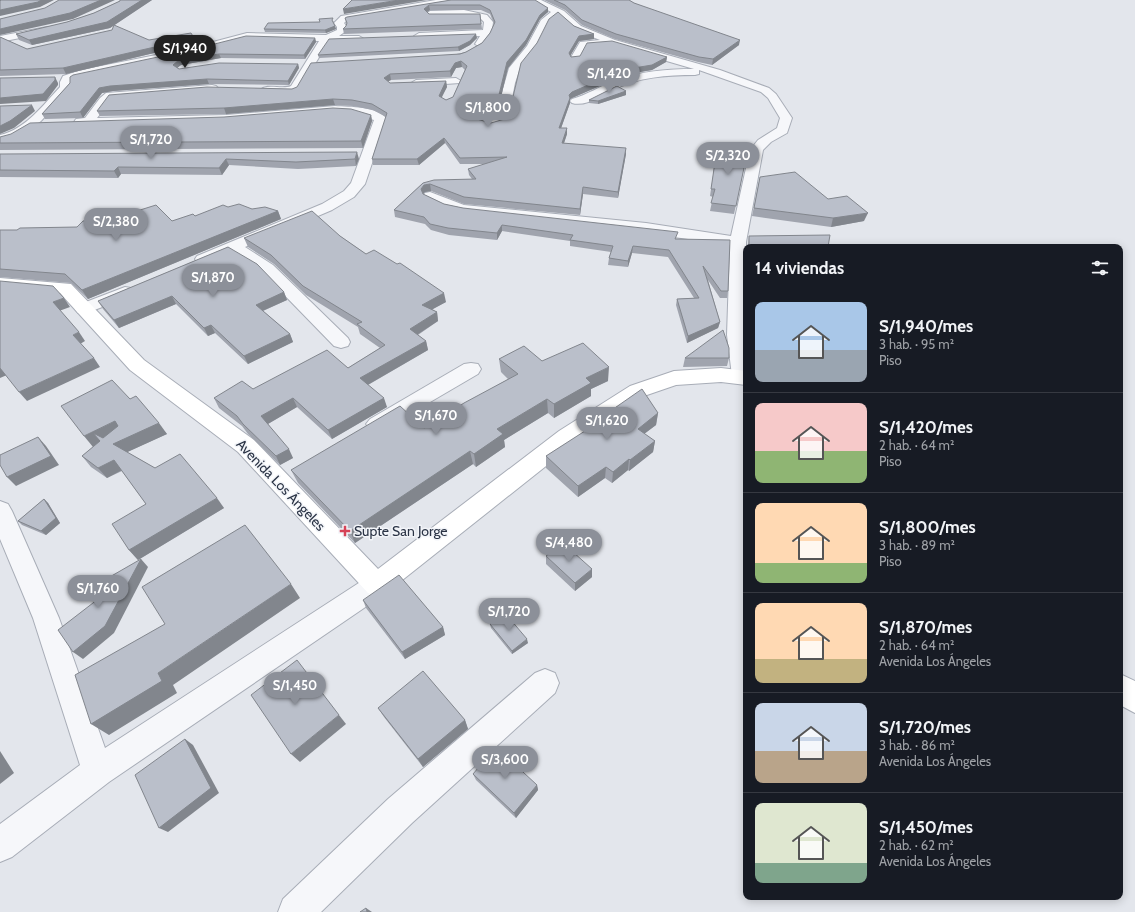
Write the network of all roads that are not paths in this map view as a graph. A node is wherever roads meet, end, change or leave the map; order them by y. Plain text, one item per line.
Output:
1 (452, 0) edge
2 (534, 0) edge
3 (558, 12) junction
4 (342, 19) junction
5 (57, 27) edge
6 (486, 33) junction
7 (409, 37) edge
8 (1, 38) edge
9 (372, 38) edge
10 (326, 39) junction
11 (612, 42) junction
12 (25, 46) edge
13 (186, 51) edge
14 (473, 51) edge
15 (170, 55) edge
16 (575, 60) edge
17 (294, 64) edge
18 (309, 64) junction
19 (325, 64) edge
20 (462, 68) edge
21 (716, 72) junction
22 (55, 78) edge
23 (67, 78) junction
24 (456, 81) junction
25 (407, 84) edge
26 (224, 88) edge
27 (254, 90) edge
28 (450, 94) dead end
29 (576, 101) dead end
30 (49, 105) junction
31 (35, 106) dead end
32 (478, 119) edge
33 (73, 122) edge
34 (88, 122) junction
35 (50, 123) edge
36 (28, 125) junction
37 (0, 139) edge
38 (369, 152) junction
39 (353, 153) edge
40 (430, 196) edge
41 (738, 242) junction
42 (234, 247) junction
43 (191, 264) edge
44 (0, 283) edge
45 (141, 285) edge
46 (84, 309) junction
47 (341, 342) dead end
48 (471, 369) dead end
49 (743, 372) edge
50 (743, 377) edge
51 (361, 434) edge
52 (299, 470) edge
53 (279, 482) junction
54 (0, 511) edge
55 (377, 585) junction
56 (545, 683) dead end
57 (1123, 690) edge
58 (1135, 698) edge
59 (98, 771) junction
60 (0, 845) edge
61 (296, 912) edge

1 - 4 street
2 - 3 street
3 - 11 street
3 - 32 street
4 - 6 street
4 - 10 street
5 - 8 street
6 - 7 street
6 - 14 street
8 - 12 street
9 - 10 street
10 - 13 street
10 - 18 street
11 - 16 street
11 - 21 street
15 - 23 street
17 - 18 street
18 - 19 street
18 - 27 street
20 - 24 street
21 - 29 street
21 - 41 street
22 - 23 street
23 - 30 street
24 - 25 street
24 - 28 street
26 - 34 street
30 - 31 street
30 - 36 street
33 - 34 street
34 - 38 street
35 - 36 street
36 - 37 street
38 - 39 street
38 - 42 street
40 - 41 street
41 - 49 street
42 - 43 street
42 - 47 street
44 - 46 street, Avenida Los Ángeles
45 - 46 street
46 - 53 street, Avenida Los Ángeles
48 - 51 street
50 - 55 street
52 - 53 street
53 - 55 street, Avenida Los Ángeles
54 - 59 street
55 - 59 street
56 - 61 street
57 - 58 street
59 - 60 street

